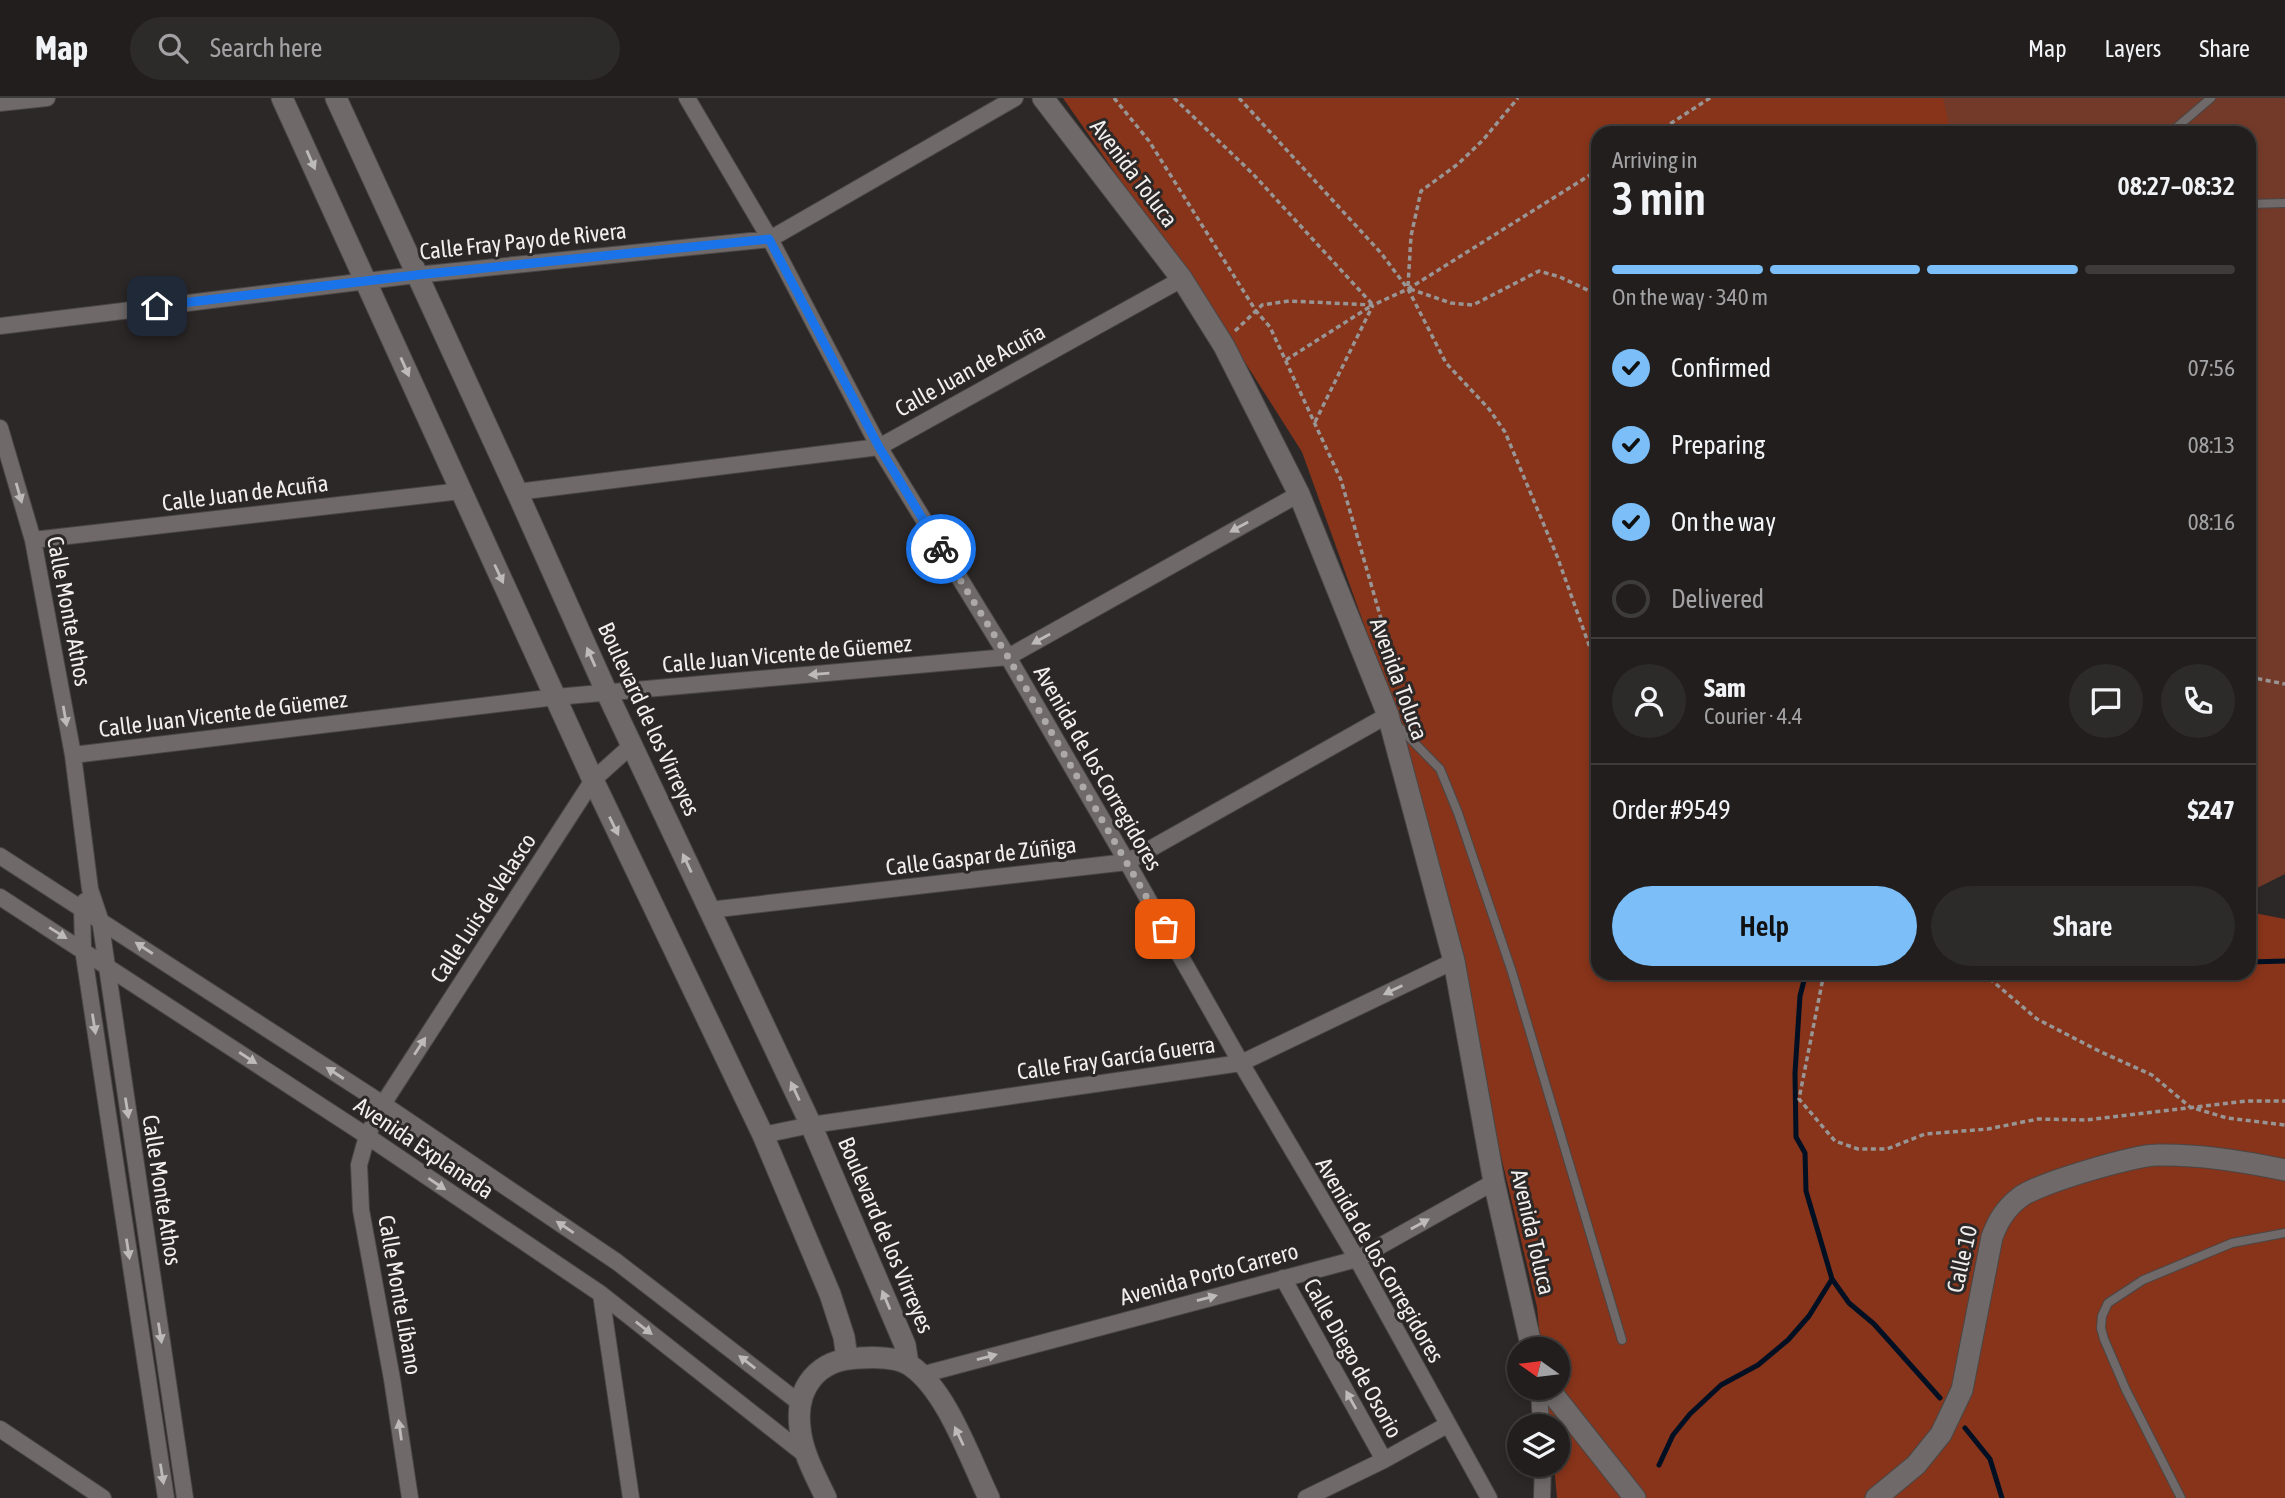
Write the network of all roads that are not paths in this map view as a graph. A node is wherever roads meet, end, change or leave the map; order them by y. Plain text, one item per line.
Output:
1 (47, 98) edge
2 (282, 98) edge
3 (336, 98) edge
4 (687, 98) edge
5 (1015, 98) edge
6 (1043, 98) edge
7 (2211, 98) edge
8 (0, 103) edge
9 (2178, 126) edge
10 (2285, 203) edge
11 (2256, 204) edge
12 (769, 239) junction
13 (416, 275) junction
14 (1182, 279) junction
15 (365, 281) junction
16 (0, 326) edge
17 (0, 428) edge
18 (879, 447) junction
19 (461, 491) junction
20 (517, 492) junction
21 (1299, 494) junction
22 (33, 540) junction
23 (1008, 657) junction
24 (607, 693) junction
25 (556, 697) junction
26 (1397, 710) junction
27 (632, 746) junction
28 (73, 755) junction
29 (593, 780) junction
30 (0, 856) edge
31 (1127, 862) junction
32 (90, 890) junction
33 (0, 897) edge
34 (82, 908) junction
35 (709, 910) junction
36 (100, 919) junction
37 (83, 949) junction
38 (1454, 961) junction
39 (105, 966) junction
40 (1241, 1063) junction
41 (383, 1104) junction
42 (811, 1125) junction
43 (763, 1135) junction
44 (367, 1136) junction
45 (2285, 1170) edge
46 (1494, 1182) junction
47 (2285, 1233) edge
48 (1357, 1259) junction
49 (1283, 1278) junction
50 (601, 1294) junction
51 (1529, 1337) edge
52 (1622, 1340) dead end
53 (847, 1358) junction
54 (915, 1369) junction
55 (1557, 1400) edge
56 (801, 1404) junction
57 (1447, 1425) junction
58 (0, 1429) edge
59 (808, 1457) junction
60 (1384, 1460) junction
61 (1543, 1477) edge
62 (103, 1498) edge
63 (166, 1498) edge
64 (185, 1498) edge
65 (410, 1498) edge
66 (631, 1498) edge
67 (826, 1498) edge
68 (989, 1498) edge
69 (1306, 1498) edge
70 (1489, 1498) edge
71 (1542, 1498) edge
72 (1635, 1498) edge
73 (1875, 1498) edge
74 (2181, 1498) edge

1 - 8 street
2 -> 15 street
3 - 13 street, Boulevard de los Virreyes
4 - 12 street, Avenida de los Corregidores
5 - 12 street, Calle Fray Payo de Rivera
6 - 14 street, Avenida Toluca
7 - 9 lane
10 - 11 lane
12 - 13 street, Calle Fray Payo de Rivera
12 - 18 street, Avenida de los Corregidores
13 - 15 street, Calle Fray Payo de Rivera
13 - 20 street, Boulevard de los Virreyes
14 - 18 street, Calle Juan de Acuña
14 - 21 street, Avenida Toluca
15 - 16 street, Calle Fray Payo de Rivera
15 -> 19 street
17 -> 22 street, Calle Monte Athos
18 - 20 street, Calle Juan de Acuña
18 - 23 street, Avenida de los Corregidores
19 - 22 street, Calle Juan de Acuña
19 -> 25 street
24 -> 20 street, Boulevard de los Virreyes
21 -> 23 street, Calle Juan Vicente de Güemez
21 - 26 street, Avenida Toluca
22 -> 28 street, Calle Monte Athos
23 -> 24 street, Calle Juan Vicente de Güemez
23 - 31 street, Avenida de los Corregidores
24 - 25 street, Calle Juan Vicente de Güemez
24 - 27 street, Boulevard de los Virreyes
25 - 28 street, Calle Juan Vicente de Güemez
25 - 29 street
26 - 31 street, Calle Gaspar de Zúñiga
26 - 38 street, Avenida Toluca
26 - 52 lane
27 - 29 street, Calle Luis de Velasco
35 -> 27 street, Boulevard de los Virreyes
28 - 32 street, Calle Monte Athos
41 -> 29 street, Calle Luis de Velasco
29 -> 43 street
30 - 34 street, Avenida Explanada
31 - 35 street, Calle Gaspar de Zúñiga
31 - 40 street, Avenida de los Corregidores
32 - 34 street, Calle Monte Athos
32 - 36 street, Calle Monte Athos
33 -> 37 street, Avenida Explanada
34 - 36 street, Avenida Explanada
34 - 37 street, Calle Monte Athos
42 -> 35 street, Boulevard de los Virreyes
36 - 39 street, Calle Monte Athos
41 -> 36 street, Avenida Explanada
37 - 39 street, Avenida Explanada
37 -> 63 street, Calle Monte Athos
38 -> 40 street, Calle Fray García Guerra
38 - 46 street, Avenida Toluca
39 -> 44 street, Avenida Explanada
39 -> 64 street, Calle Monte Athos
40 - 42 street, Calle Fray García Guerra
40 - 48 street, Avenida de los Corregidores
41 - 44 street, Calle Monte Líbano
56 -> 41 street, Avenida Explanada
42 - 43 street, Calle Fray García Guerra
54 -> 42 street, Boulevard de los Virreyes
43 - 53 street
44 -> 50 street, Avenida Explanada
65 -> 44 street, Calle Monte Líbano
45 - 73 street, Calle 10
48 -> 46 street, Avenida Porto Carrero
46 - 51 street, Avenida Toluca
47 - 74 lane
48 - 49 street, Avenida Porto Carrero
48 - 57 street, Avenida de los Corregidores
54 -> 49 street, Avenida Porto Carrero
60 -> 49 street, Calle Diego de Osorio
50 -> 59 street, Avenida Explanada
50 - 66 street
53 - 54 street
53 - 56 street
68 -> 54 street
55 - 72 street
56 - 59 street
57 - 60 street
57 - 70 street, Avenida de los Corregidores
58 - 62 street
59 - 67 street
60 - 69 street
61 - 71 street

